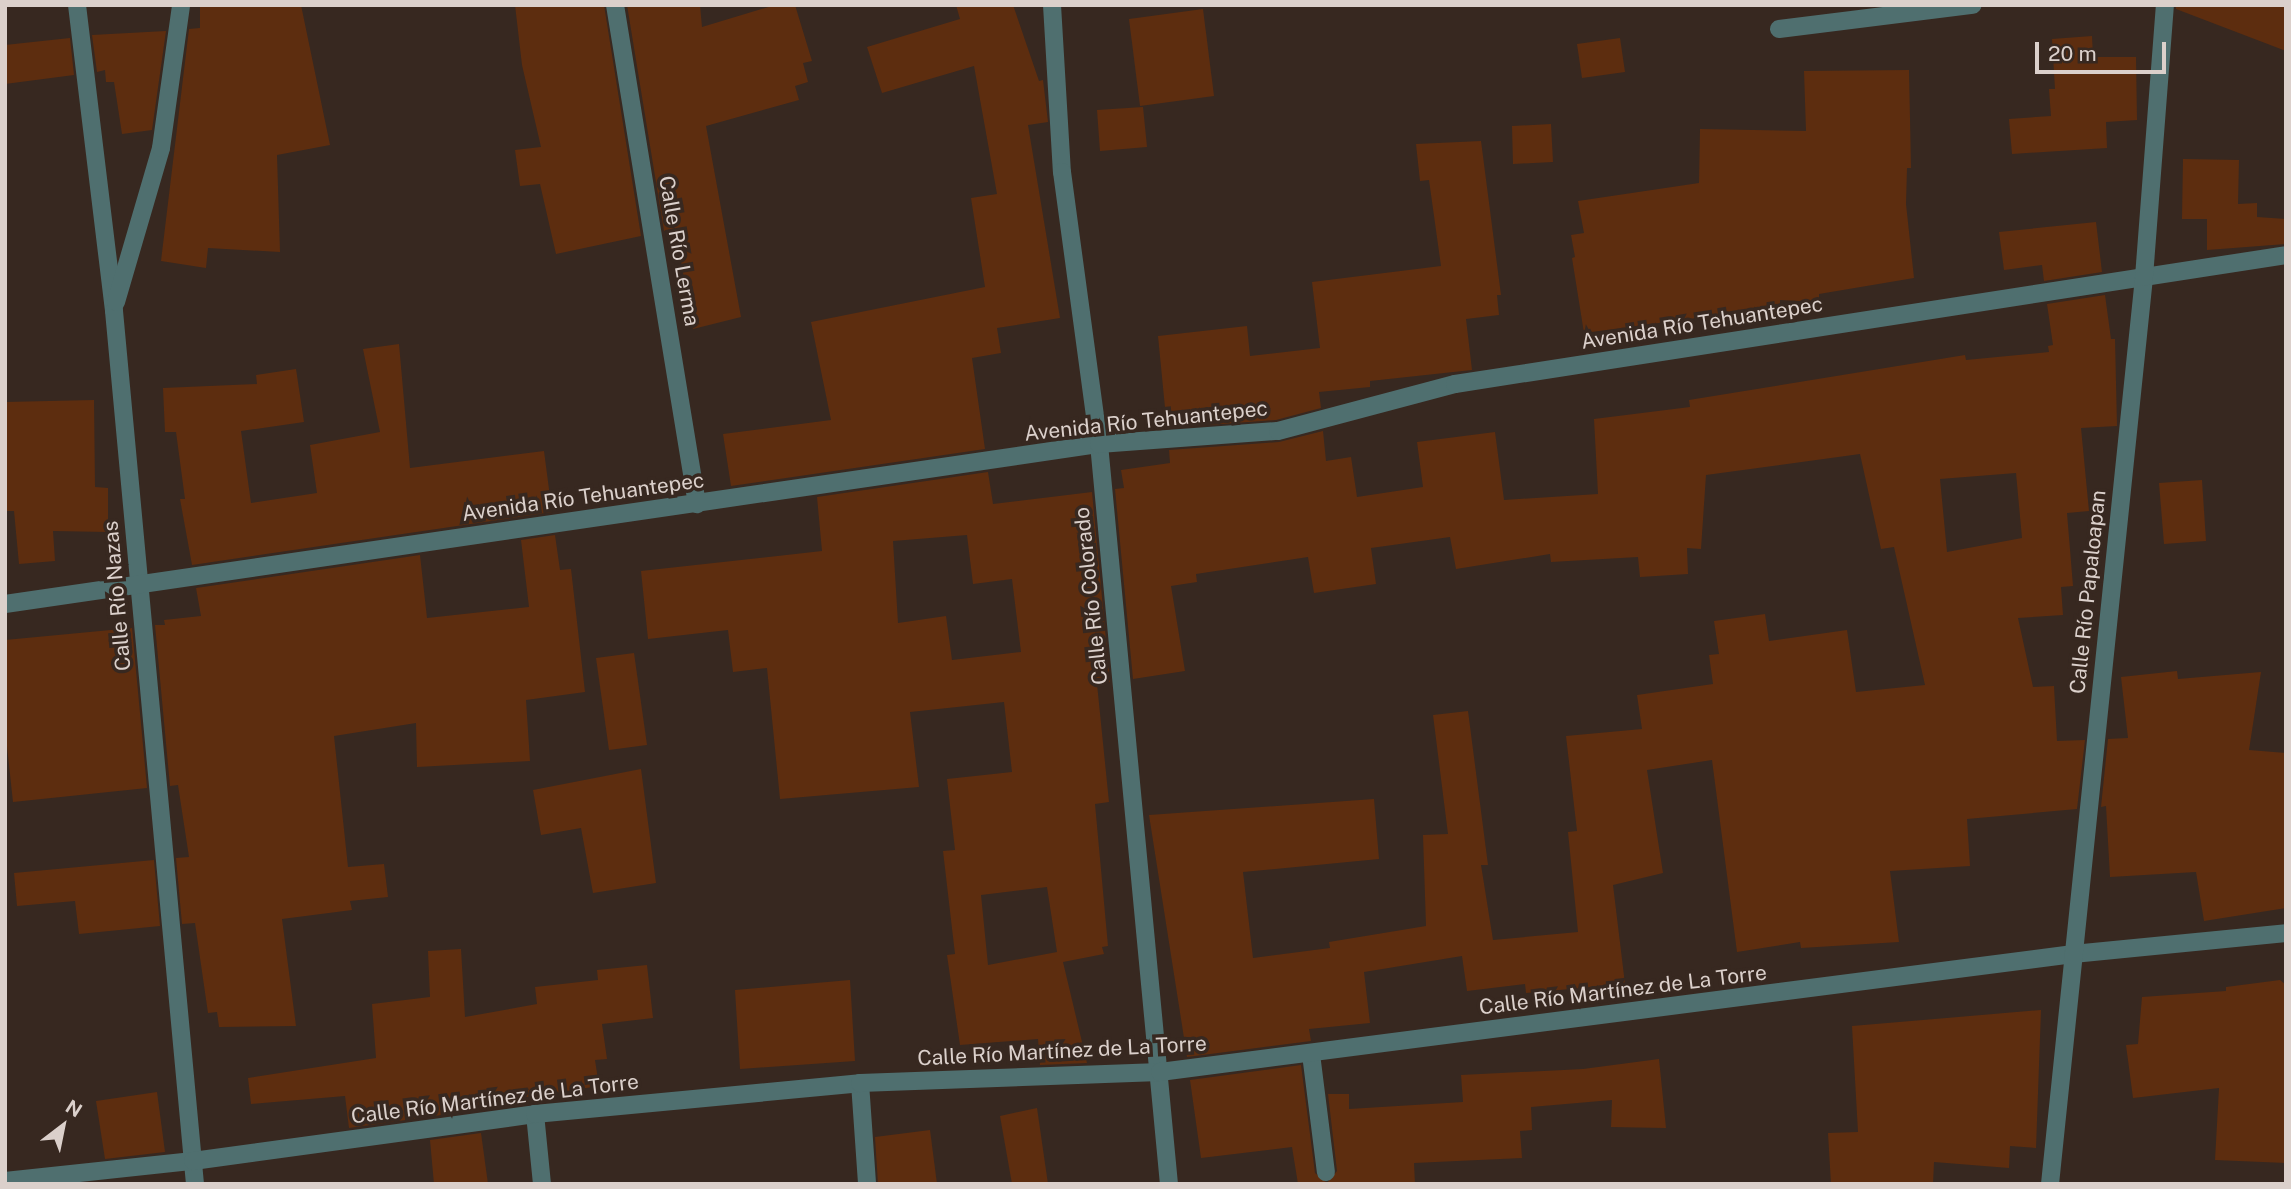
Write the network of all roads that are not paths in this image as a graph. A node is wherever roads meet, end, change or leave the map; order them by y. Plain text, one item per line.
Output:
1 (77, 5) edge
2 (181, 5) edge
3 (615, 5) edge
4 (1052, 5) edge
5 (1973, 5) edge
6 (2165, 5) edge
7 (1779, 29) dead end
8 (2286, 255) edge
9 (2144, 277) junction
10 (114, 311) junction
11 (1099, 444) junction
12 (697, 504) junction
13 (139, 581) junction
14 (5, 604) edge
15 (2286, 933) edge
16 (2073, 954) junction
17 (1311, 1054) junction
18 (1160, 1073) junction
19 (860, 1083) junction
20 (535, 1114) junction
21 (193, 1161) junction
22 (1326, 1171) dead end
23 (5, 1181) edge
24 (195, 1184) edge
25 (542, 1184) edge
26 (867, 1184) edge
27 (1169, 1184) edge
28 (2050, 1184) edge

1 - 10 street, Calle Río Nazas
2 - 10 street
3 - 12 street, Calle Río Lerma
4 - 11 street, Calle Río Colorado
5 - 7 street
6 - 9 street, Calle Río Papaloapan
8 - 9 street, Avenida Río Tehuantepec
9 - 11 street, Avenida Río Tehuantepec
9 - 16 street, Calle Río Papaloapan
10 - 13 street, Calle Río Nazas
11 - 12 street, Avenida Río Tehuantepec
11 - 18 street, Calle Río Colorado
12 - 13 street, Avenida Río Tehuantepec
13 - 14 street, Avenida Río Tehuantepec
13 - 21 street, Calle Río Nazas
15 - 16 street, Calle Río Martínez de La Torre
16 - 17 street, Calle Río Martínez de La Torre
16 - 28 street, Calle Río Papaloapan
17 - 18 street, Calle Río Martínez de La Torre
17 - 22 street
18 - 19 street, Calle Río Martínez de La Torre
18 - 27 street, Calle Río Colorado
19 - 20 street, Calle Río Martínez de La Torre
19 - 26 street
20 - 21 street, Calle Río Martínez de La Torre
20 - 25 street
21 - 23 street, Calle Río Martínez de La Torre
21 - 24 street, Calle Río Nazas

